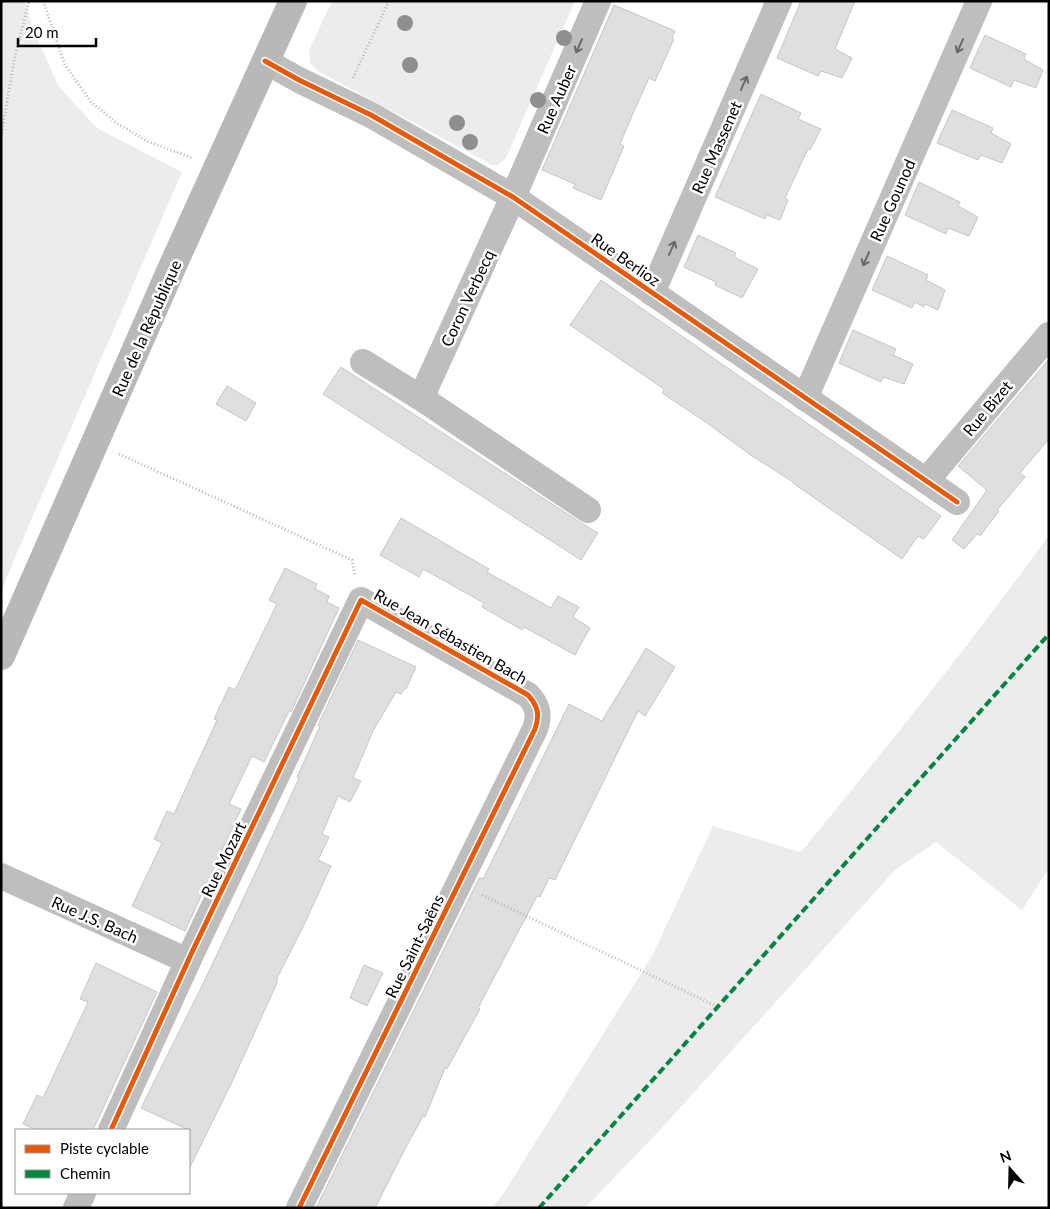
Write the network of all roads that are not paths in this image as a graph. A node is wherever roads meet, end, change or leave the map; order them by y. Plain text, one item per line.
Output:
1 (293, 1) edge
2 (598, 1) edge
3 (780, 1) edge
4 (979, 1) edge
5 (265, 61) junction
6 (513, 197) junction
7 (652, 293) junction
8 (1049, 335) edge
9 (363, 362) dead end
10 (421, 398) junction
11 (805, 398) junction
12 (926, 481) junction
13 (956, 502) dead end
14 (588, 510) dead end
15 (362, 600) joint
16 (1, 656) edge
17 (528, 694) joint
18 (1, 876) edge
19 (188, 961) junction
20 (111, 1129) edge
21 (83, 1194) edge
22 (76, 1208) edge
23 (300, 1208) edge

1 - 5 main road, Rue de la République
2 -> 6 street, Rue Auber
7 -> 3 street, Rue Massenet
4 -> 11 street, Rue Gounod
5 - 6 street, Rue Berlioz
5 - 16 main road, Rue de la République
6 - 7 street, Rue Berlioz
6 - 10 street, Coron Verbecq
7 - 11 street, Rue Berlioz
8 - 12 street, Rue Bizet
9 - 10 street
10 - 14 street
11 - 12 street, Rue Berlioz
12 - 13 street, Rue Berlioz
15 - 17 street, Rue Jean Sébastien Bach
15 - 19 street, Rue Mozart
17 - 23 street, Rue Saint-Saëns
18 - 19 street, Rue J.S. Bach
19 - 20 street, Rue Mozart
21 - 22 street

